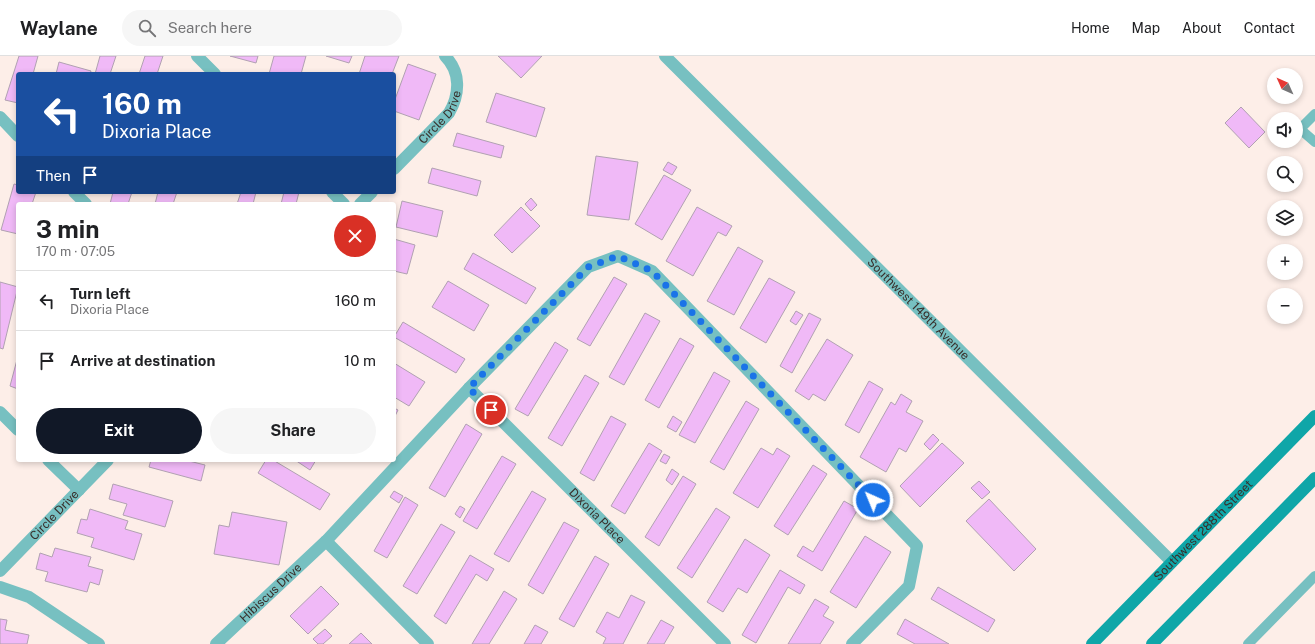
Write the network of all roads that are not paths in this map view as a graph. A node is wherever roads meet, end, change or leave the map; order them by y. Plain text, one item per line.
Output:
1 (197, 56) edge
2 (445, 56) edge
3 (665, 56) edge
4 (213, 72) edge
5 (1315, 114) edge
6 (0, 118) edge
7 (16, 134) edge
8 (1315, 142) edge
9 (396, 167) edge
10 (76, 194) edge
11 (334, 194) edge
12 (370, 194) edge
13 (84, 202) edge
14 (342, 202) edge
15 (362, 202) edge
16 (469, 388) junction
17 (0, 412) edge
18 (1315, 416) edge
19 (16, 428) edge
20 (50, 462) edge
21 (106, 462) edge
22 (1315, 478) edge
23 (79, 490) junction
24 (326, 542) junction
25 (1172, 562) junction
26 (0, 571) edge
27 (1315, 576) edge
28 (0, 587) edge
29 (91, 642) edge
30 (216, 644) edge
31 (428, 644) edge
32 (725, 644) edge
33 (852, 644) edge
34 (1092, 644) edge
35 (1152, 644) edge
36 (1248, 644) edge

1 - 4 street
2 - 9 street, Circle Drive
3 - 25 street, Southwest 149th Avenue
5 - 8 lane
6 - 7 street
10 - 13 street
11 - 14 street
12 - 15 street
16 - 24 street, Hibiscus Drive
16 - 32 street, Dixoria Place
16 - 33 street, Hibiscus Drive
17 - 19 street
18 - 25 main road, Southwest 288th Street
20 - 23 street
21 - 23 street, Circle Drive
22 - 35 main road
23 - 26 street, Circle Drive
24 - 30 street, Hibiscus Drive
24 - 31 street
25 - 34 main road, Southwest 288th Street
27 - 36 lane
28 - 29 street

